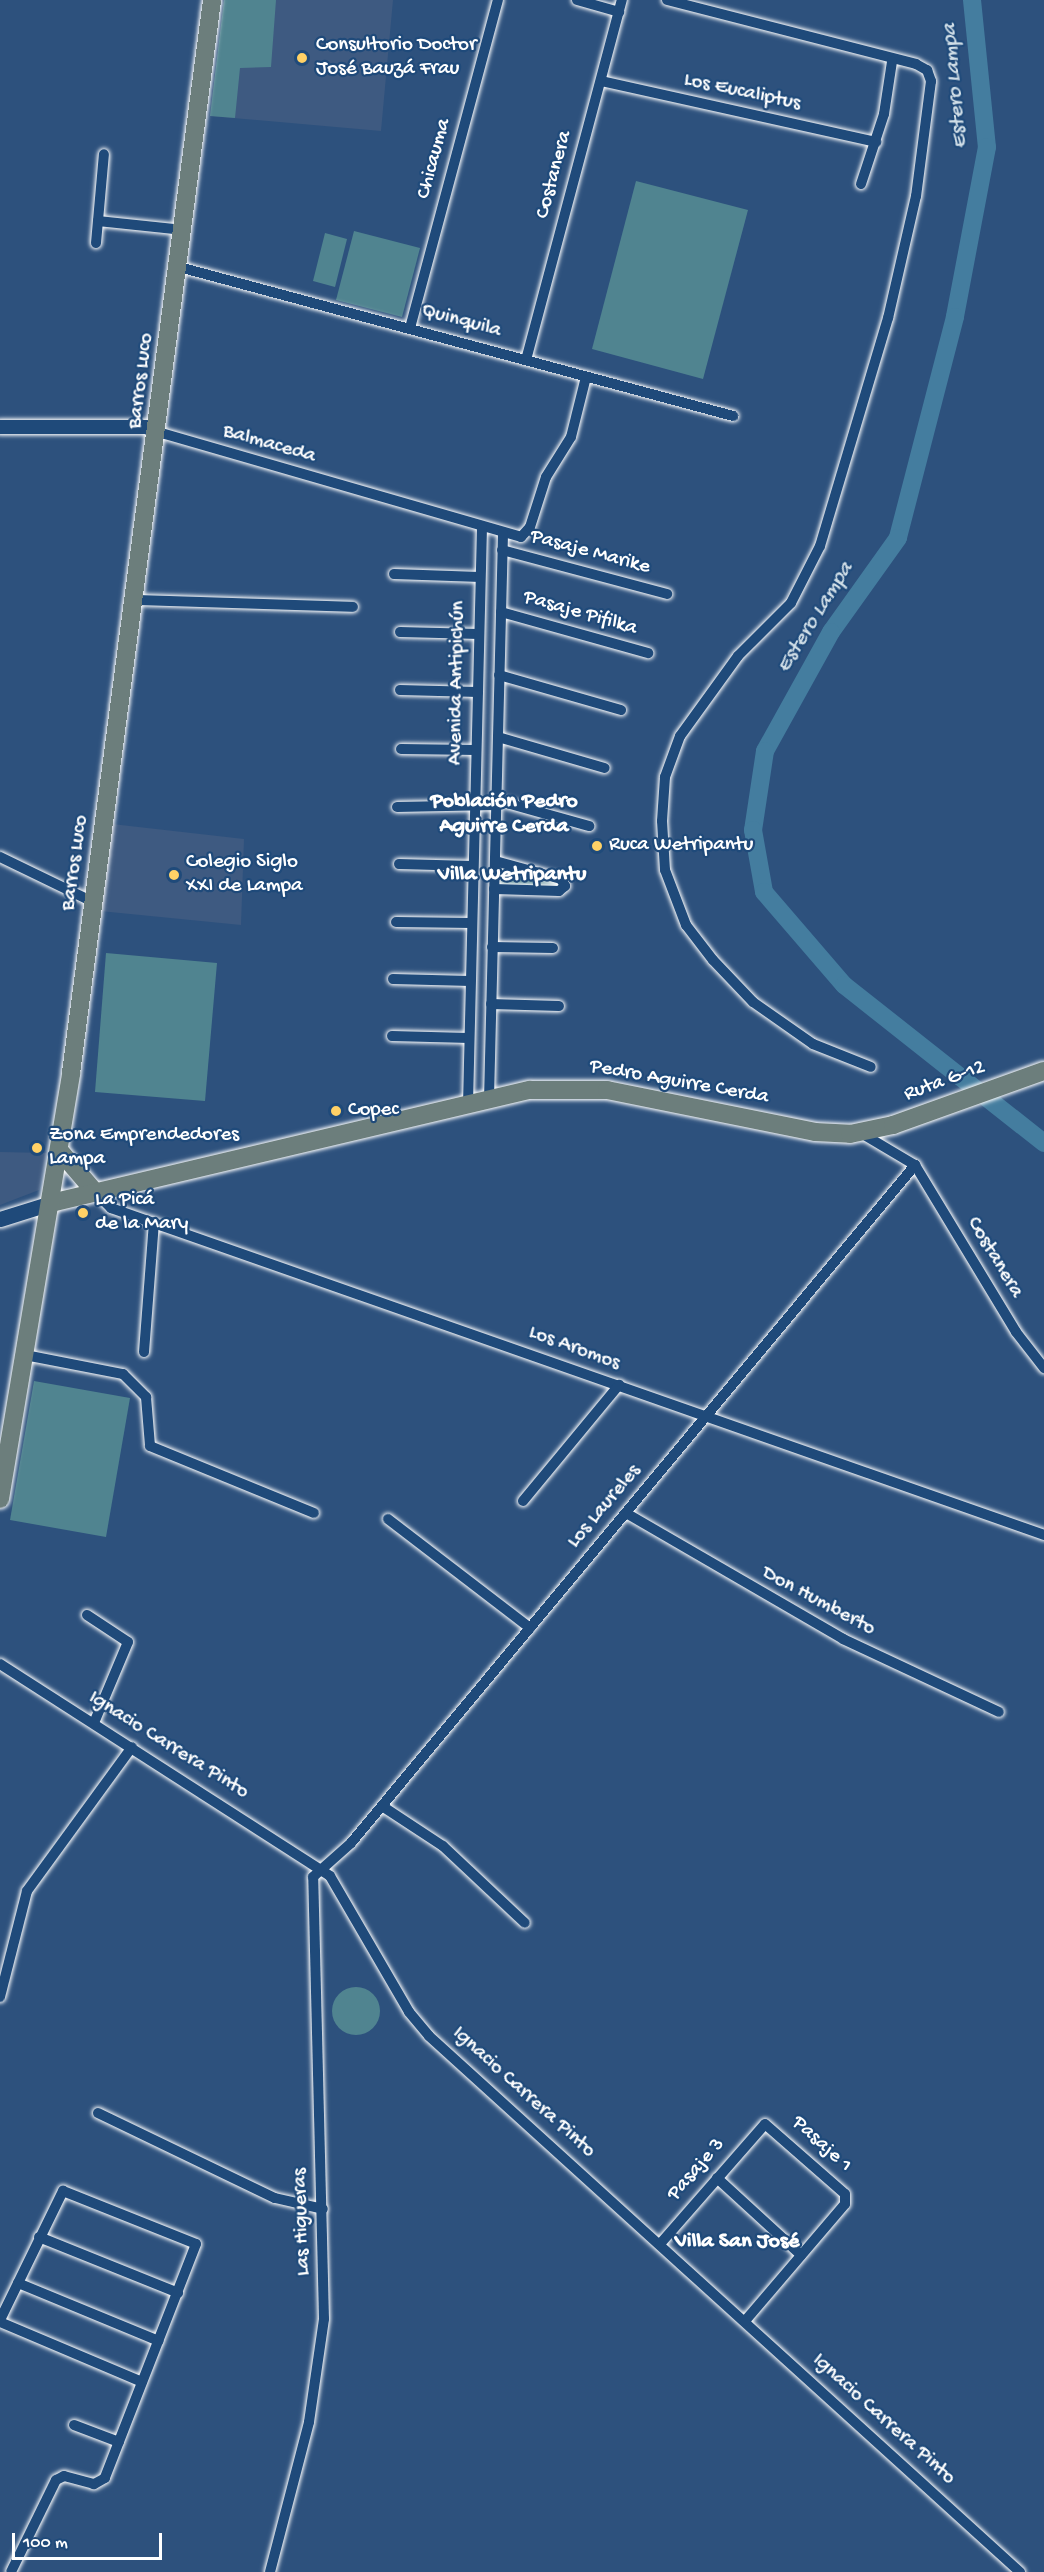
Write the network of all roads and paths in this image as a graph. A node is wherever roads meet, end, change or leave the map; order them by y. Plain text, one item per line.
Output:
1 (212, 0) edge
2 (498, 0) edge
3 (577, 0) edge
4 (622, 0) edge
5 (673, 1) edge
6 (619, 12) junction
7 (892, 62) junction
8 (601, 81) junction
9 (876, 142) junction
10 (104, 154) dead end
11 (861, 184) dead end
12 (98, 221) junction
13 (184, 230) junction
14 (96, 243) dead end
15 (179, 267) junction
16 (410, 328) junction
17 (526, 360) junction
18 (586, 377) junction
19 (733, 416) dead end
20 (0, 427) edge
21 (158, 432) junction
22 (482, 527) junction
23 (503, 533) junction
24 (502, 555) junction
25 (481, 560) junction
26 (394, 574) dead end
27 (480, 577) junction
28 (667, 594) dead end
29 (135, 600) junction
30 (353, 608) dead end
31 (501, 612) junction
32 (400, 632) dead end
33 (479, 634) junction
34 (648, 653) dead end
35 (499, 675) junction
36 (400, 690) dead end
37 (478, 692) junction
38 (621, 710) dead end
39 (498, 737) junction
40 (401, 748) dead end
41 (476, 750) junction
42 (605, 768) dead end
43 (496, 803) junction
44 (397, 807) dead end
45 (475, 807) junction
46 (474, 822) junction
47 (496, 823) junction
48 (589, 826) dead end
49 (0, 857) edge
50 (495, 861) junction
51 (399, 864) dead end
52 (473, 866) junction
53 (494, 889) junction
54 (93, 903) junction
55 (396, 922) dead end
56 (472, 924) junction
57 (492, 946) junction
58 (553, 948) dead end
59 (393, 979) dead end
60 (471, 981) junction
61 (491, 1004) junction
62 (559, 1006) dead end
63 (392, 1036) dead end
64 (469, 1043) junction
65 (490, 1049) junction
66 (871, 1067) dead end
67 (1044, 1071) edge
68 (489, 1099) junction
69 (468, 1104) junction
70 (861, 1133) junction
71 (59, 1150) junction
72 (915, 1165) junction
73 (96, 1192) junction
74 (51, 1203) junction
75 (0, 1219) edge
76 (154, 1222) junction
77 (144, 1352) dead end
78 (25, 1355) junction
79 (1044, 1368) edge
80 (619, 1385) junction
81 (706, 1416) junction
82 (0, 1499) edge
83 (523, 1501) dead end
84 (314, 1513) dead end
85 (626, 1513) junction
86 (388, 1519) dead end
87 (1044, 1535) edge
88 (87, 1615) dead end
89 (526, 1625) junction
90 (0, 1664) edge
91 (999, 1712) dead end
92 (94, 1723) junction
93 (132, 1747) junction
94 (382, 1806) junction
95 (320, 1867) junction
96 (525, 1923) dead end
97 (0, 1997) edge
98 (98, 2113) dead end
99 (765, 2124) joint
100 (717, 2178) junction
101 (318, 2209) junction
102 (39, 2237) junction
103 (660, 2244) junction
104 (801, 2255) junction
105 (18, 2283) junction
106 (178, 2293) junction
107 (1, 2316) edge
108 (745, 2321) junction
109 (159, 2341) junction
110 (142, 2382) junction
111 (74, 2425) dead end
112 (119, 2442) junction
113 (11, 2572) edge
114 (270, 2572) edge
115 (1020, 2572) edge

1 - 13 main road, Barros Luco
2 - 16 street, Chicauma
3 - 6 street
4 - 6 street, Costanera
5 - 7 street
6 - 8 street, Costanera
7 - 9 street
7 - 66 street
8 - 9 street, Los Eucaliptus
8 - 17 street, Costanera
9 - 11 street
10 - 12 street
12 - 13 street
12 - 14 street
13 - 15 main road, Barros Luco
15 - 16 street, Quinquila
15 - 21 main road, Barros Luco
16 - 17 street, Quinquila
17 - 18 street, Quinquila
18 - 19 street, Quinquila
18 - 23 street, Balmaceda
20 - 21 street, Balmaceda
21 - 22 street, Balmaceda
21 - 29 main road, Barros Luco
22 - 23 street, Balmaceda
22 - 25 street, Avenida Antipichún
23 - 24 street, Avenida Antipichún
24 - 25 street
24 - 28 street, Pasaje Marike
24 - 31 street, Avenida Antipichún
25 - 27 street, Avenida Antipichún
26 - 27 street
27 - 33 street, Avenida Antipichún
29 - 30 street
29 - 54 main road, Barros Luco
31 - 34 street, Pasaje Pifilka
31 - 35 street, Avenida Antipichún
32 - 33 street
33 - 37 street, Avenida Antipichún
35 - 38 street
35 - 39 street, Avenida Antipichún
36 - 37 street
37 - 41 street, Avenida Antipichún
39 - 42 street
39 - 43 street, Avenida Antipichún
40 - 41 street
41 - 45 street, Avenida Antipichún
43 - 45 street
43 - 47 street, Avenida Antipichún
43 - 48 street
44 - 45 street
45 - 46 street, Avenida Antipichún
46 - 47 street
46 - 52 street, Avenida Antipichún
47 - 50 street, Avenida Antipichún
49 - 54 street
50 - 53 street, Avenida Antipichún
50 - 53 street
51 - 52 street
52 - 56 street, Avenida Antipichún
53 - 57 street, Avenida Antipichún
54 - 71 main road, Barros Luco
55 - 56 street
56 - 60 street, Avenida Antipichún
57 - 58 street
57 - 61 street, Avenida Antipichún
59 - 60 street
60 - 64 street, Avenida Antipichún
61 - 62 street
61 - 65 street, Avenida Antipichún
63 - 64 street
64 - 65 street
64 - 69 street, Avenida Antipichún
65 - 68 street, Avenida Antipichún
67 - 70 main road, Ruta G-12
68 - 69 main road, Pedro Aguirre Cerda
68 - 70 main road, Pedro Aguirre Cerda
69 - 73 main road, Pedro Aguirre Cerda
70 - 72 street
71 - 73 main road
71 - 74 main road, Barros Luco
72 - 79 street, Costanera
72 - 81 street, Los Laureles
73 - 74 main road, Pedro Aguirre Cerda
73 - 76 street, Los Aromos
74 - 75 main road, Pedro Aguirre Cerda
74 - 78 main road, Barros Luco
76 - 77 street
76 - 80 street, Los Aromos
78 - 82 main road, Barros Luco
78 - 84 street
80 - 81 street, Los Aromos
80 - 83 street
81 - 85 street, Los Laureles
81 - 87 street, Los Aromos
85 - 89 street, Los Laureles
85 - 91 street, Don Humberto
86 - 89 street
88 - 92 street
89 - 94 street, Los Laureles
90 - 92 street, Ignacio Carrera Pinto
92 - 93 street, Ignacio Carrera Pinto
93 - 95 street, Ignacio Carrera Pinto
93 - 97 street
94 - 95 street, Los Laureles
94 - 96 street
95 - 101 street, Las Higueras
95 - 103 street, Ignacio Carrera Pinto
98 - 101 street
99 - 100 street, Pasaje 3
99 - 104 street, Pasaje 1
100 - 103 street, Pasaje 3
100 - 104 street
101 - 114 street, Las Higueras
102 - 105 street
102 - 106 street
102 - 106 street
103 - 108 street, Ignacio Carrera Pinto
104 - 108 street
105 - 107 street
105 - 109 street
106 - 109 street
107 - 110 street
108 - 115 street, Ignacio Carrera Pinto
109 - 110 street
110 - 112 street
111 - 112 street
112 - 113 street

